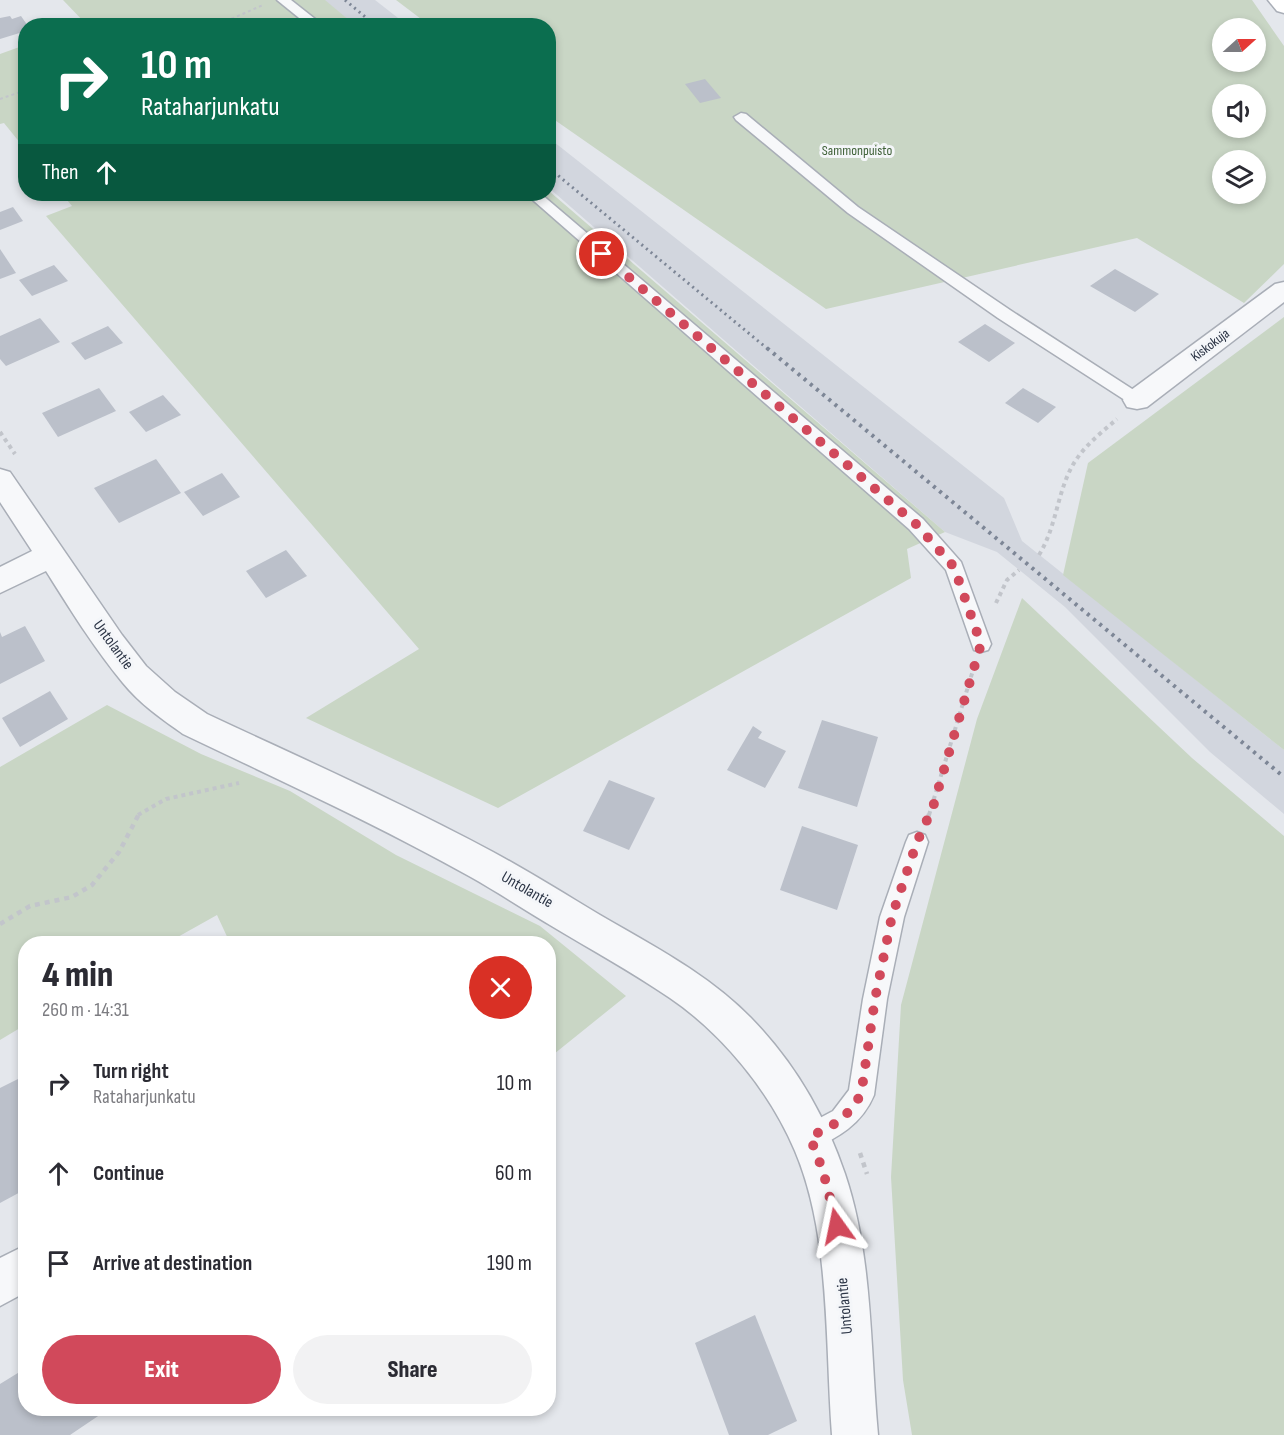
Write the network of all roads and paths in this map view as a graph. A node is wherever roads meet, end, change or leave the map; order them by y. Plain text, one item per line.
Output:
1 (283, 0) edge
2 (1278, 0) edge
3 (265, 4) dead end
4 (1284, 7) edge
5 (233, 18) edge
6 (307, 18) edge
7 (18, 93) edge
8 (0, 99) edge
9 (741, 117) dead end
10 (541, 201) edge
11 (1284, 290) edge
12 (1137, 400) junction
13 (0, 478) edge
14 (50, 555) junction
15 (1039, 555) dead end
16 (1019, 570) dead end
17 (0, 581) edge
18 (981, 644) junction
19 (250, 781) dead end
20 (917, 842) joint
21 (0, 924) edge
22 (810, 1137) junction
23 (855, 1435) edge

1 - 6 lane
2 - 4 street
3 - 5 path
7 - 8 path
9 - 12 lane
10 - 18 lane
11 - 12 street, Kiskokuja
12 - 15 path
13 - 14 street, Untolantie
14 - 17 street
14 - 22 street, Untolantie
16 - 18 path
18 - 20 path
19 - 21 path
20 - 22 lane
22 - 23 street, Untolantie

